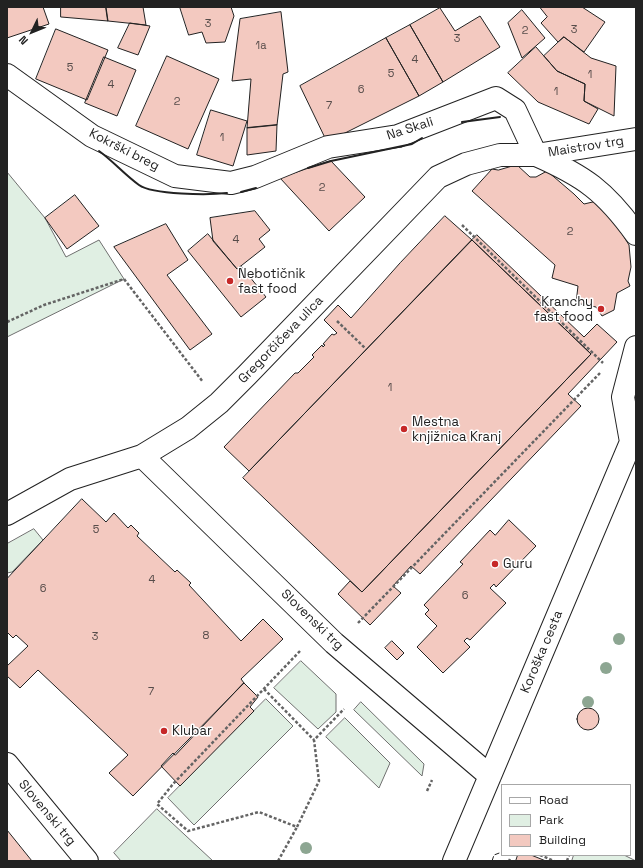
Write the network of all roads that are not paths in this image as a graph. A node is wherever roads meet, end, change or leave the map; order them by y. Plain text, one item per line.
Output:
1 (7, 75) edge
2 (636, 139) edge
3 (536, 155) junction
4 (255, 177) joint
5 (636, 234) edge
6 (636, 347) edge
7 (633, 439) edge
8 (142, 456) junction
9 (7, 514) edge
10 (7, 764) edge
11 (490, 776) junction
12 (87, 861) edge
13 (454, 861) edge

1 - 4 street, Kokrški breg
2 - 3 street, Maistrov trg
3 - 4 street, Na Skali
3 - 5 street
3 - 8 street, Gregorčičeva ulica
6 - 7 street, Koroška cesta
7 - 11 street, Koroška cesta
8 - 9 street, Gregorčičeva ulica
8 - 11 street, Slovenski trg
10 - 12 street, Slovenski trg
11 - 13 street, Koroška cesta

